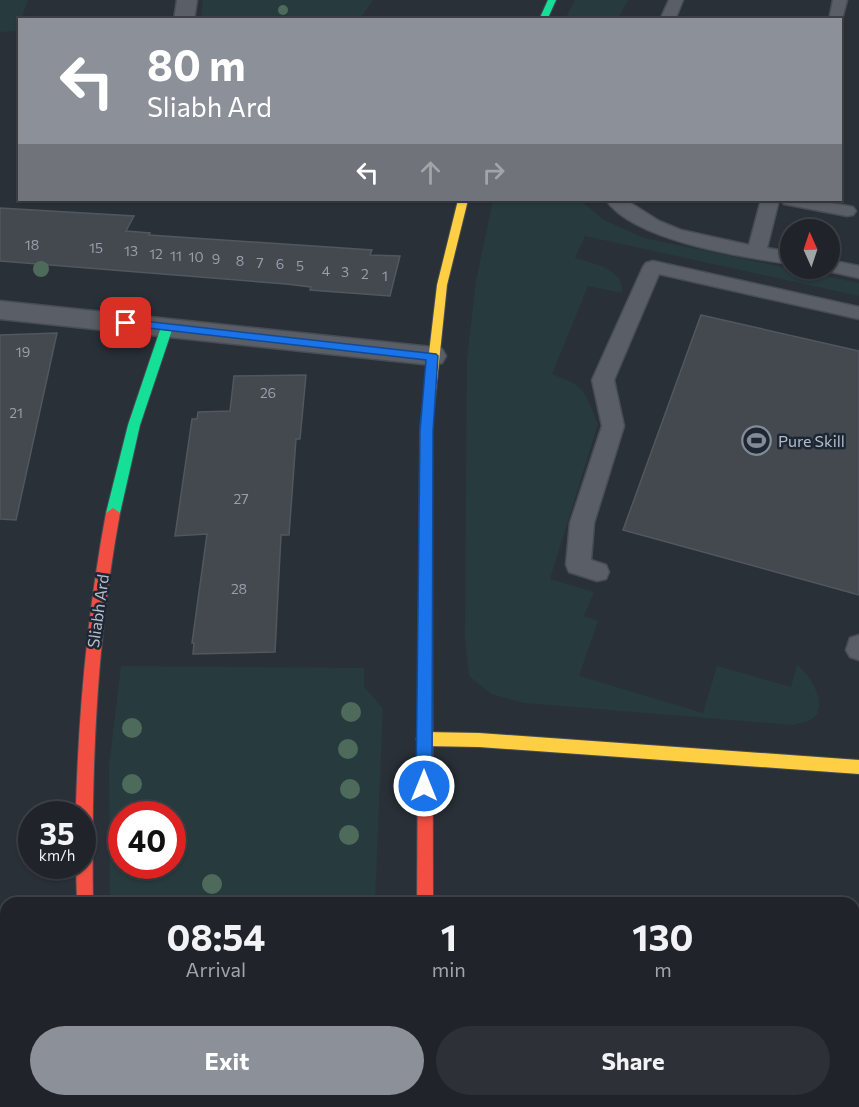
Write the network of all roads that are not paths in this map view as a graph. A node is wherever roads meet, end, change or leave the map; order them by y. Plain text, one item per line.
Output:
1 (188, 0) edge
2 (552, 0) edge
3 (676, 0) edge
4 (840, 0) edge
5 (184, 18) edge
6 (544, 18) edge
7 (668, 18) edge
8 (836, 18) edge
9 (463, 201) edge
10 (616, 201) edge
11 (770, 201) edge
12 (795, 201) edge
13 (847, 211) dead end
14 (757, 252) junction
15 (780, 256) edge
16 (840, 268) edge
17 (859, 272) edge
18 (0, 310) edge
19 (859, 313) edge
20 (167, 327) junction
21 (432, 356) junction
22 (597, 572) dead end
23 (858, 645) edge
24 (859, 650) edge
25 (424, 739) junction
26 (859, 767) edge
27 (86, 897) edge
28 (425, 897) edge

1 - 5 street
2 - 6 street
3 - 7 lane
4 - 8 lane
9 - 21 street
10 - 14 lane
11 - 14 lane
12 - 13 lane
14 - 15 lane
16 - 17 lane
18 - 20 street
19 - 22 lane
20 - 21 street
20 - 27 street, Sliabh Ard
21 - 25 street
23 - 24 lane
25 - 26 street
25 - 28 street

